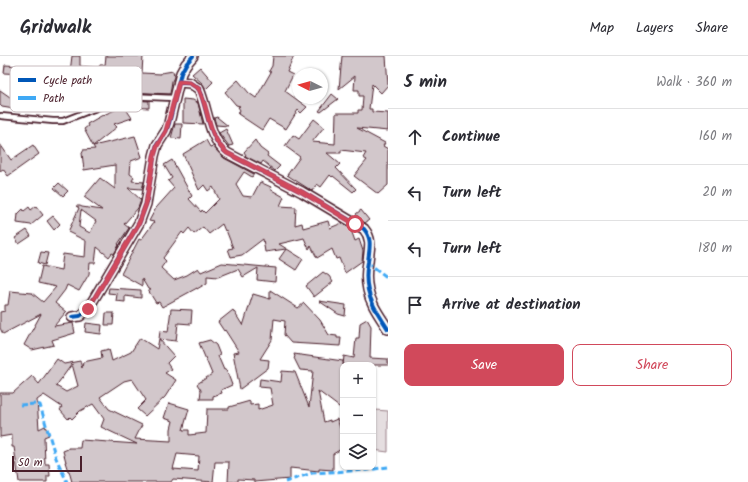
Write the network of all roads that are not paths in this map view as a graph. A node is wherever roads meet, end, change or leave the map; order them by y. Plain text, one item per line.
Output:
1 (193, 56) edge
2 (179, 82) junction
3 (142, 97) edge
4 (174, 98) junction
5 (86, 112) edge
6 (1, 116) edge
7 (72, 317) dead end
8 (388, 329) edge

1 - 2 street
2 - 4 street
2 - 8 street
3 - 4 lane
4 - 7 street
5 - 6 lane

